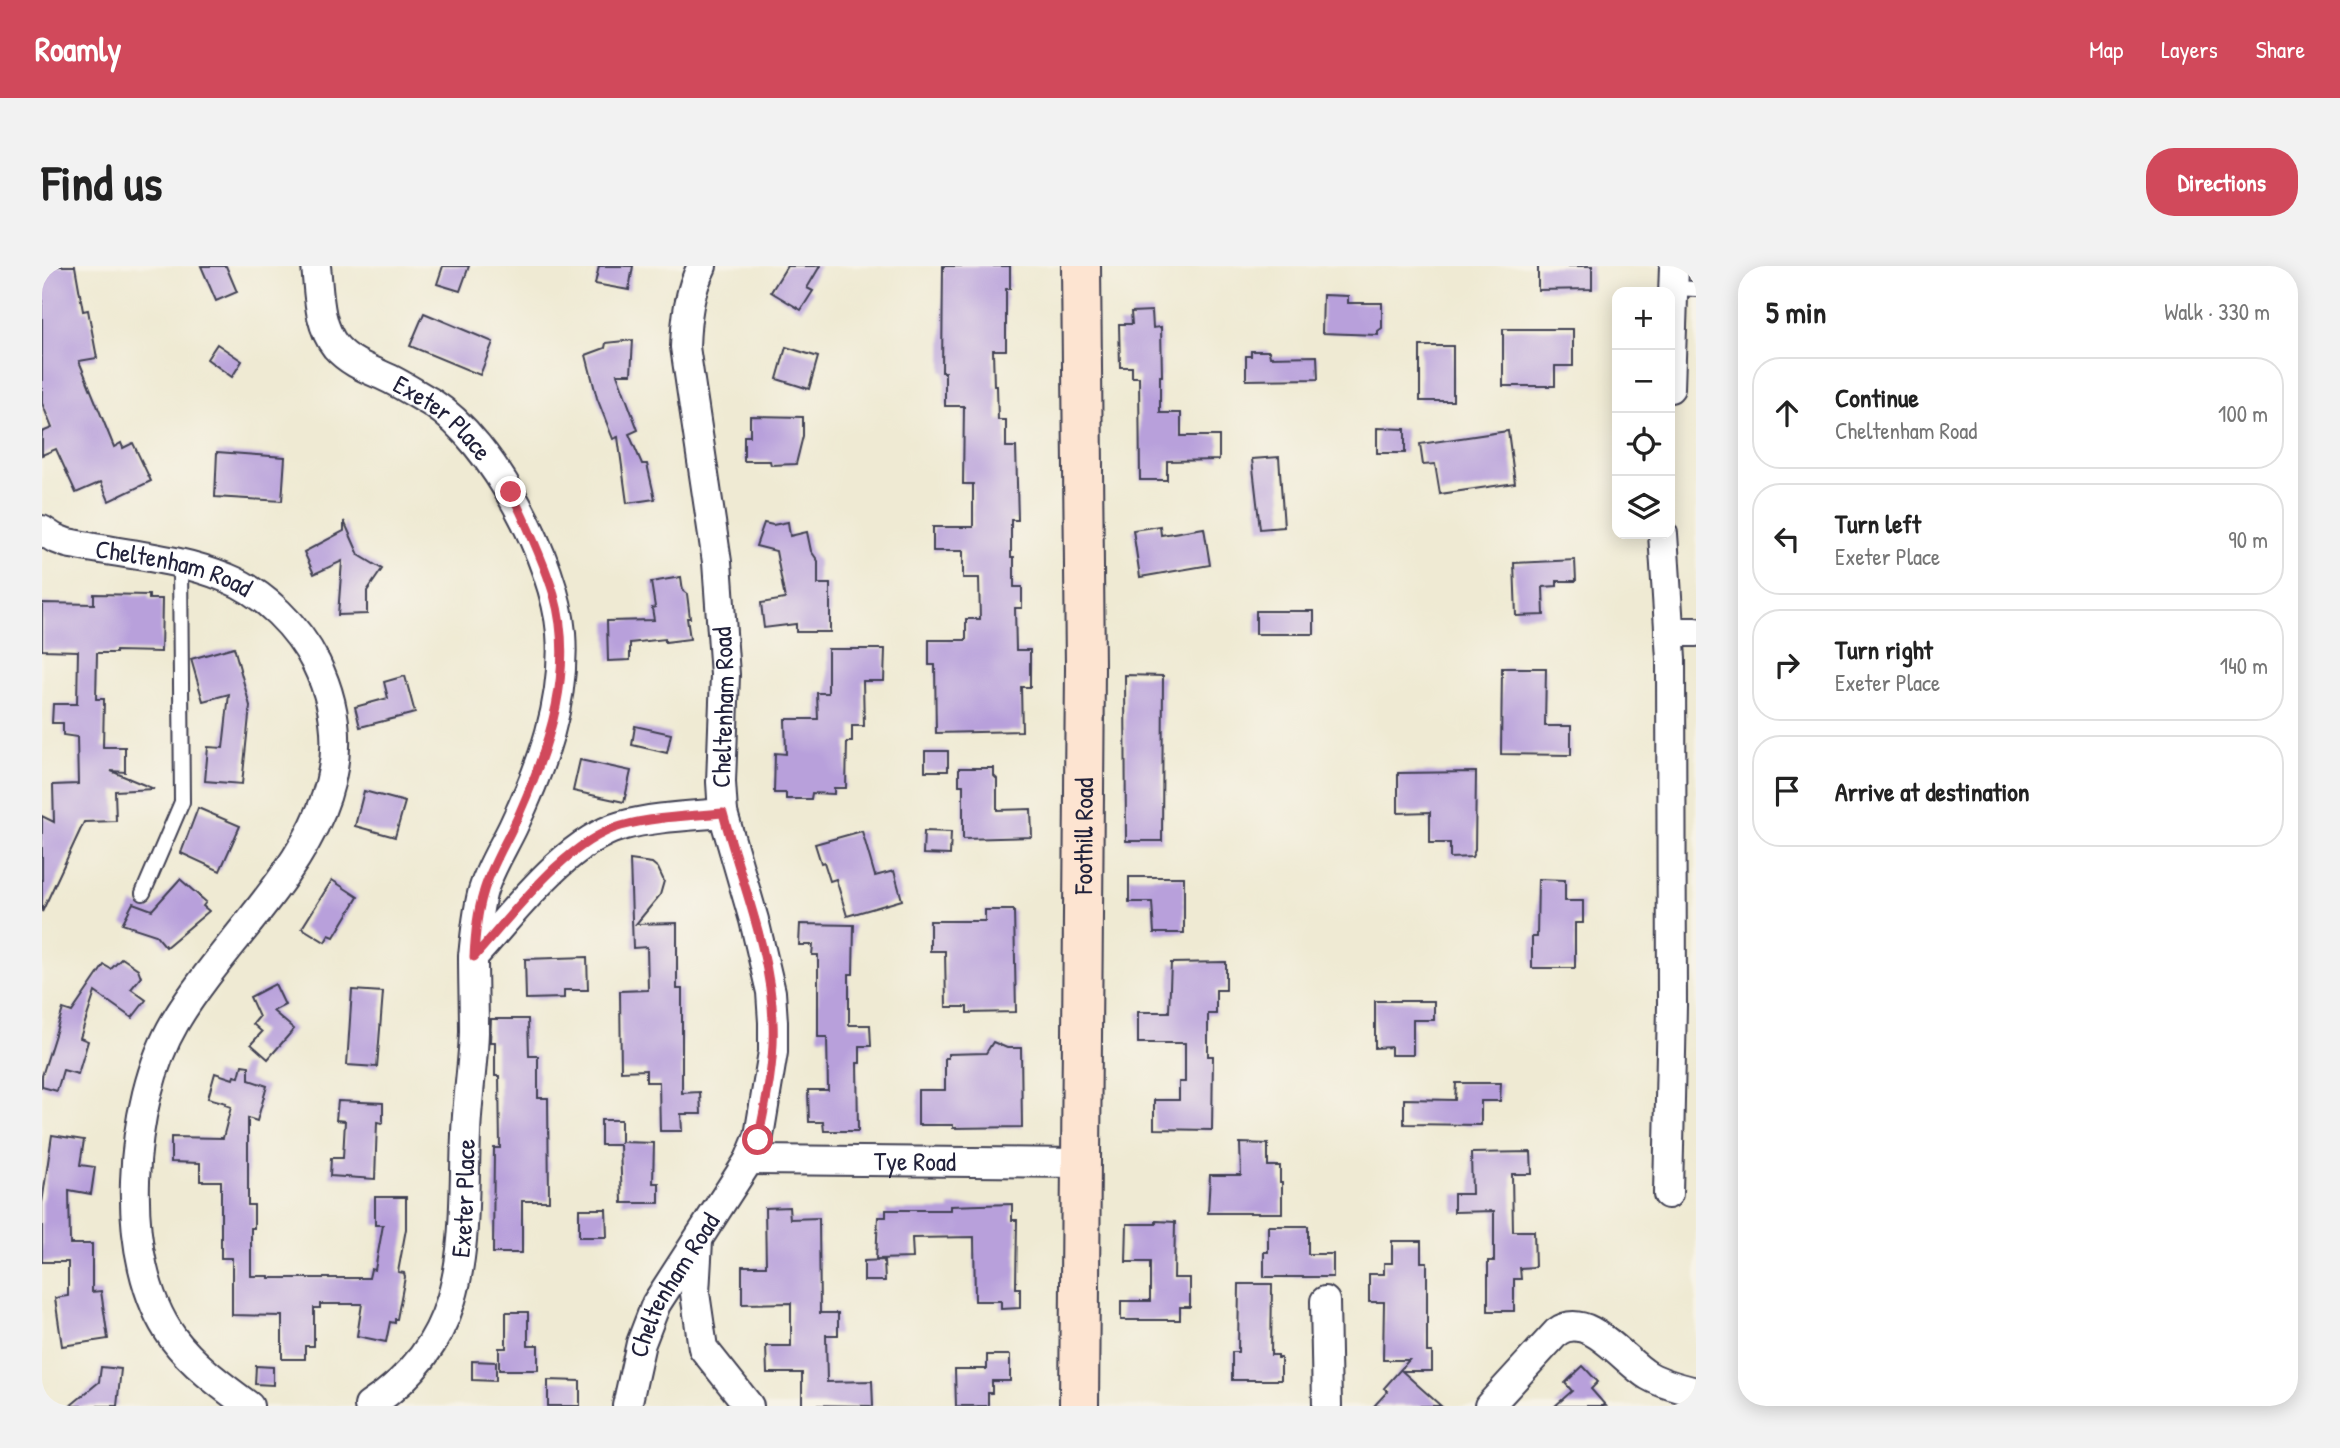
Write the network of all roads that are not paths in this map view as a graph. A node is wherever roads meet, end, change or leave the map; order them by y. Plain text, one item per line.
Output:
1 (316, 266) edge
2 (702, 266) edge
3 (1081, 266) edge
4 (1682, 281) edge
5 (1674, 350) edge
6 (42, 530) edge
7 (1664, 539) edge
8 (180, 563) junction
9 (1682, 632) edge
10 (723, 813) junction
11 (143, 893) dead end
12 (474, 957) junction
13 (749, 1160) junction
14 (1081, 1163) junction
15 (1668, 1194) dead end
16 (698, 1238) junction
17 (1325, 1301) dead end
18 (1696, 1392) edge
19 (249, 1406) edge
20 (369, 1406) edge
21 (627, 1406) edge
22 (749, 1406) edge
23 (1079, 1406) edge
24 (1327, 1406) edge
25 (1489, 1406) edge

1 - 12 street, Exeter Place
2 - 10 street, Cheltenham Road
3 - 14 main road, Foothill Road
4 - 5 street
6 - 8 street, Cheltenham Road
7 - 9 street
8 - 11 lane
8 - 19 street, Cheltenham Road
9 - 15 street
10 - 12 street
10 - 13 street, Cheltenham Road
12 - 20 street, Exeter Place
13 - 14 street, Tye Road
13 - 16 street, Cheltenham Road
14 - 23 main road, Foothill Road
16 - 21 street, Cheltenham Road
16 - 22 street
17 - 24 street
18 - 25 street

